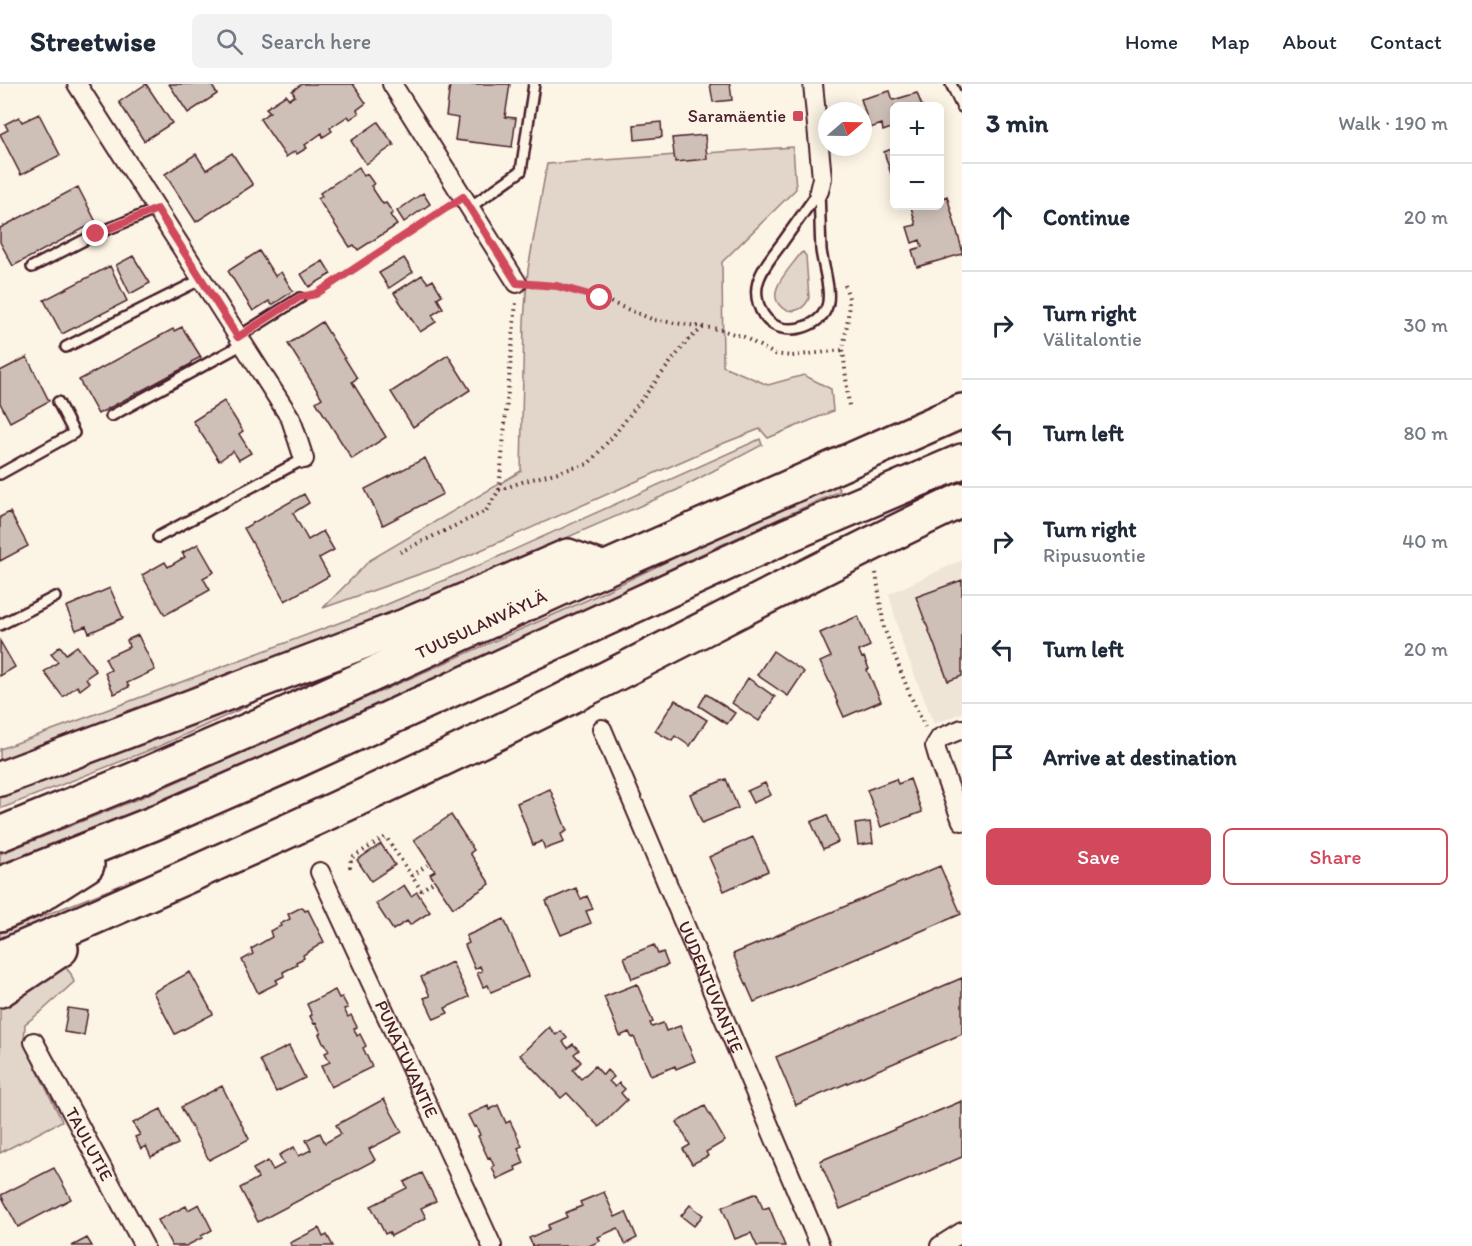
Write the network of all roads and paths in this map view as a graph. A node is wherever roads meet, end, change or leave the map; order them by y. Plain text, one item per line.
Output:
1 (77, 84) edge
2 (392, 84) edge
3 (534, 84) edge
4 (813, 84) edge
5 (951, 84) edge
6 (962, 106) edge
7 (819, 191) junction
8 (466, 202) junction
9 (157, 209) junction
10 (32, 267) dead end
11 (201, 279) junction
12 (844, 280) dead end
13 (517, 283) junction
14 (300, 297) joint
15 (705, 327) junction
16 (241, 340) junction
17 (66, 347) dead end
18 (843, 350) junction
19 (58, 402) dead end
20 (849, 406) dead end
21 (962, 411) edge
22 (111, 416) dead end
23 (304, 459) joint
24 (962, 461) edge
25 (0, 474) edge
26 (499, 490) junction
27 (962, 500) edge
28 (158, 537) dead end
29 (400, 552) dead end
30 (604, 569) junction
31 (876, 573) dead end
32 (55, 597) dead end
33 (0, 625) edge
34 (602, 729) dead end
35 (962, 729) edge
36 (940, 738) junction
37 (0, 779) edge
38 (962, 821) edge
39 (152, 824) junction
40 (0, 834) edge
41 (278, 835) junction
42 (430, 863) dead end
43 (350, 868) dead end
44 (320, 872) dead end
45 (412, 876) junction
46 (435, 881) dead end
47 (0, 884) edge
48 (0, 914) edge
49 (0, 958) edge
50 (0, 990) edge
51 (34, 1042) dead end
52 (962, 1232) edge
53 (144, 1246) edge
54 (492, 1246) edge
55 (820, 1246) edge
56 (940, 1246) edge

1 - 9 street
2 - 8 street
3 - 8 lane
4 - 7 street
5 - 6 lane
7 - 7 lane
8 - 13 street
8 - 14 path
9 - 10 lane
9 - 11 street
11 - 16 street
11 - 17 lane
12 - 18 path
13 - 15 path
13 - 26 path
14 - 16 lane
15 - 18 path
15 - 26 path
16 - 22 lane
16 - 23 street
18 - 20 path
19 - 25 lane
21 - 30 highway, TUUSULANVÄYLÄ
23 - 28 lane
24 - 39 highway
26 - 29 path
27 - 41 highway
30 - 37 highway
30 - 40 highway, TUUSULANVÄYLÄ
31 - 36 path
32 - 33 lane
34 - 55 street, UUDENTUVANTIE
35 - 36 street
36 - 38 street
39 - 47 highway
39 - 48 highway
41 - 49 highway
41 - 50 highway
42 - 45 path
43 - 45 path
44 - 54 street, PUNATUVANTIE
45 - 46 path
51 - 53 street, TAULUTIE
52 - 56 street

